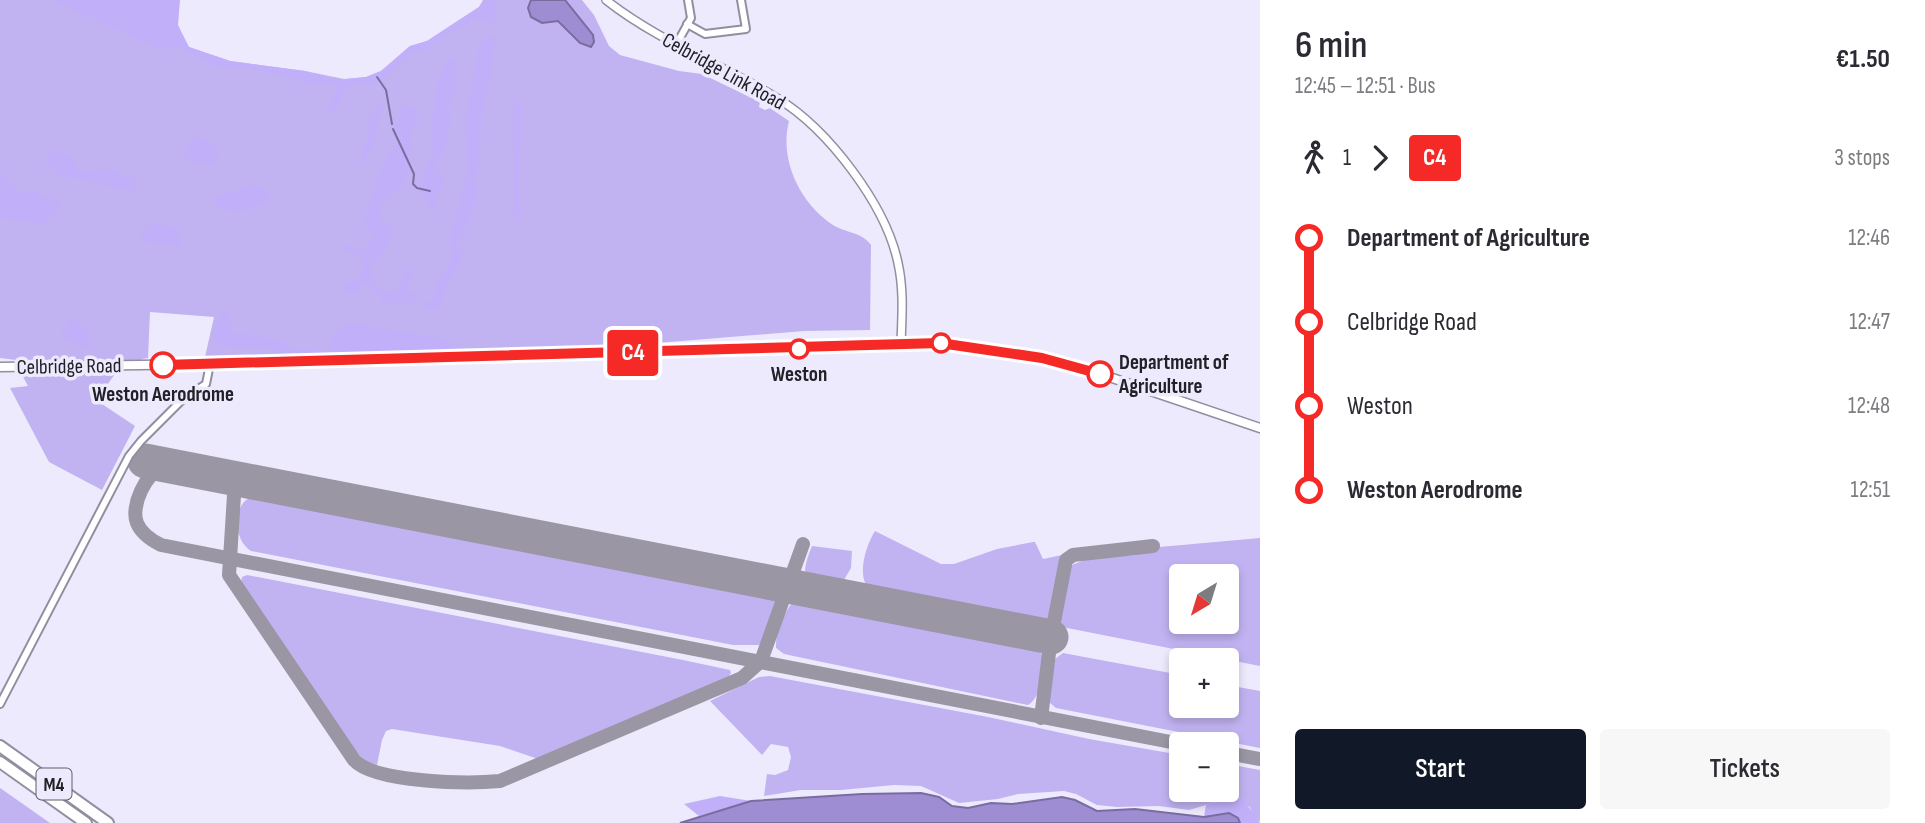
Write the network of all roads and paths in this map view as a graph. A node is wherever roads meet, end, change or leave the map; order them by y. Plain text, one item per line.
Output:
1 (606, 0) edge
2 (688, 0) edge
3 (741, 0) edge
4 (687, 24) junction
5 (676, 45) junction
6 (901, 343) junction
7 (209, 364) junction
8 (0, 367) edge
9 (1260, 428) edge
10 (0, 704) edge
11 (0, 746) edge
12 (0, 762) edge
13 (86, 823) edge
14 (108, 823) edge

1 - 5 street, Celbridge Link Road
2 - 4 street
3 - 4 street
4 - 5 street
5 - 6 street, Celbridge Link Road
6 - 7 main road, Celbridge Road
6 - 9 main road, Celbridge Road
7 - 8 main road, Celbridge Road
7 - 10 street
11 - 14 highway, M4
12 - 13 highway, M4

